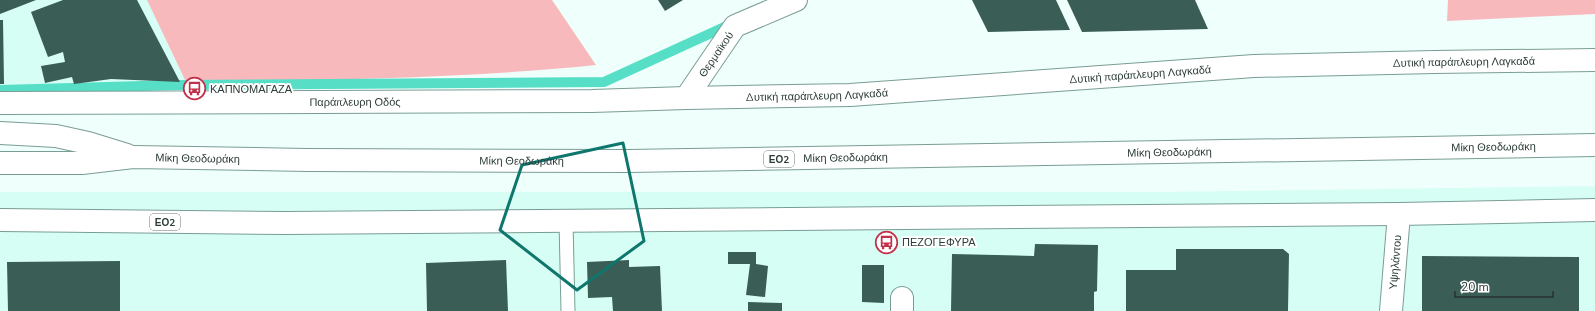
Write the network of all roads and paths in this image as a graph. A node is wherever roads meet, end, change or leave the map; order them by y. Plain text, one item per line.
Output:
1 (796, 0) edge
2 (1595, 60) edge
3 (686, 98) junction
4 (0, 103) edge
5 (0, 133) edge
6 (1595, 145) edge
7 (133, 157) junction
8 (0, 163) edge
9 (1595, 210) edge
10 (1400, 214) junction
11 (0, 220) edge
12 (566, 221) junction
13 (568, 311) edge
14 (1391, 311) edge

1 - 3 main road, Θερμαϊκού
2 - 3 main road, Δυτική παράπλευρη Λαγκαδά
3 - 4 main road, Παράπλευρη Οδός
5 - 7 main road, ΕΟ2
6 - 7 main road, Μίκη Θεοδωράκη / ΕΟ2
7 - 8 main road, Μίκη Θεοδωράκη / ΕΟ2
9 - 10 main road, ΕΟ2
10 - 12 main road, ΕΟ2
10 - 14 main road, Υψηλάντου
11 - 12 main road, ΕΟ2
12 - 13 lane

